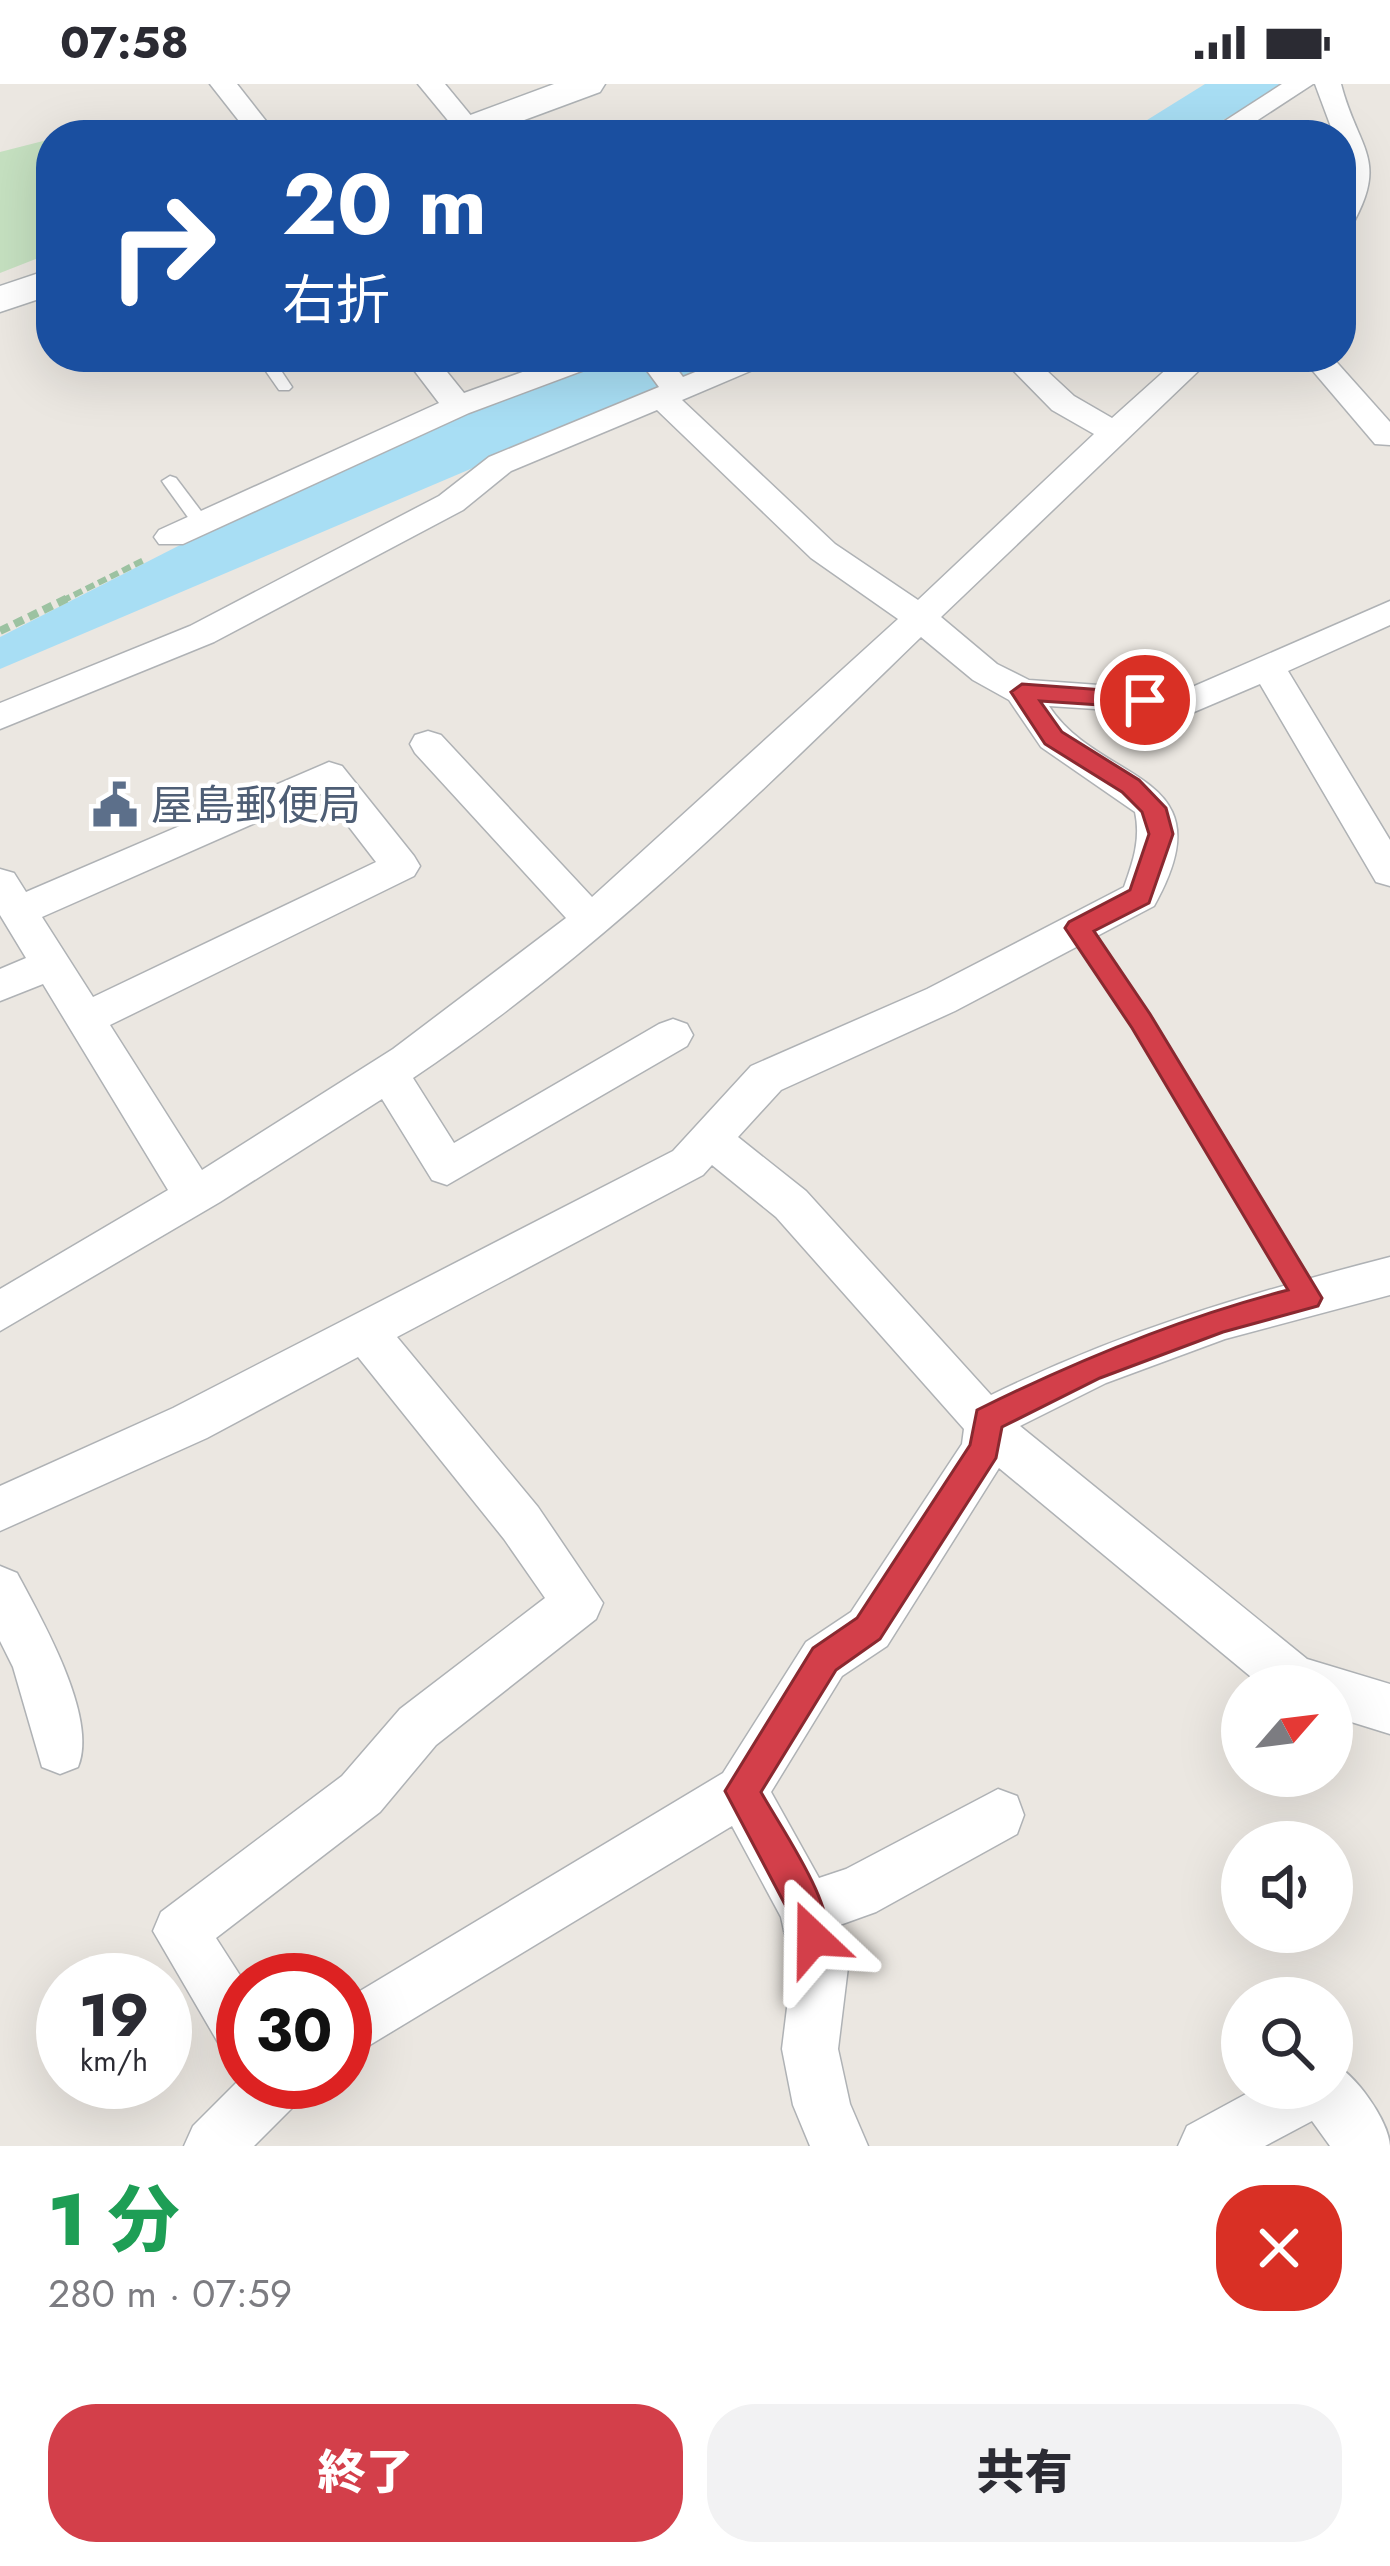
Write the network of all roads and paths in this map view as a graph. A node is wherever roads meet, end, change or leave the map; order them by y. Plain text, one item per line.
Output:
1 (223, 84) edge
2 (431, 84) edge
3 (587, 84) edge
4 (1300, 84) edge
5 (1328, 84) edge
6 (252, 120) edge
7 (456, 120) edge
8 (497, 120) edge
9 (1241, 120) edge
10 (1342, 120) edge
11 (1356, 143) edge
12 (1356, 206) edge
13 (36, 287) edge
14 (0, 300) edge
15 (274, 372) edge
16 (431, 372) edge
17 (551, 372) edge
18 (660, 372) edge
19 (721, 372) edge
20 (1031, 372) edge
21 (1182, 372) edge
22 (1329, 372) edge
23 (284, 387) dead end
24 (671, 392) junction
25 (458, 406) junction
26 (1115, 433) junction
27 (1386, 437) dead end
28 (170, 481) dead end
29 (186, 530) junction
30 (1390, 612) edge
31 (919, 617) junction
32 (0, 631) edge
33 (1268, 667) junction
34 (1022, 692) junction
35 (0, 717) edge
36 (428, 744) dead end
37 (1390, 872) edge
38 (9, 897) edge
39 (590, 919) junction
40 (1078, 928) junction
41 (51, 964) junction
42 (0, 986) edge
43 (85, 1018) junction
44 (673, 1035) dead end
45 (386, 1071) junction
46 (710, 1138) junction
47 (194, 1194) junction
48 (1390, 1276) edge
49 (1307, 1298) junction
50 (0, 1312) edge
51 (365, 1332) junction
52 (988, 1419) junction
53 (0, 1509) edge
54 (0, 1589) edge
55 (1275, 1665) edge
56 (1353, 1697) edge
57 (1390, 1708) edge
58 (60, 1749) dead end
59 (742, 1791) junction
60 (998, 1815) dead end
61 (806, 1909) junction
62 (216, 1989) edge
63 (372, 2015) edge
64 (250, 2109) edge
65 (1278, 2109) edge
66 (1336, 2109) edge
67 (212, 2146) edge
68 (839, 2146) edge
69 (1207, 2146) edge
70 (1365, 2146) edge

1 - 6 street
2 - 7 street
3 - 8 main road
4 - 9 street
5 - 10 street
11 - 12 street
13 - 14 main road
15 - 23 lane
16 - 25 street
17 - 25 street
18 - 24 street
19 - 24 street
20 - 26 street
21 - 26 street
22 - 27 street
24 - 31 street
24 - 35 street
25 - 29 street
26 - 31 street
28 - 29 lane
29 - 32 path
30 - 33 street
31 - 34 street
31 - 39 street
33 - 34 street
33 - 37 street
34 - 40 street
36 - 39 street
38 - 41 street
38 - 43 street
39 - 45 street
40 - 46 street
40 - 49 lane
41 - 42 street
41 - 43 street
43 - 47 street
44 - 45 street
45 - 47 street
46 - 51 street
46 - 52 street
47 - 50 street
48 - 49 street
49 - 52 street
51 - 53 street
51 - 62 street
52 - 55 street
52 - 59 street
54 - 58 street
56 - 57 street
59 - 61 street
59 - 63 street
60 - 61 street
61 - 68 street
64 - 67 street
65 - 69 street
66 - 70 street

